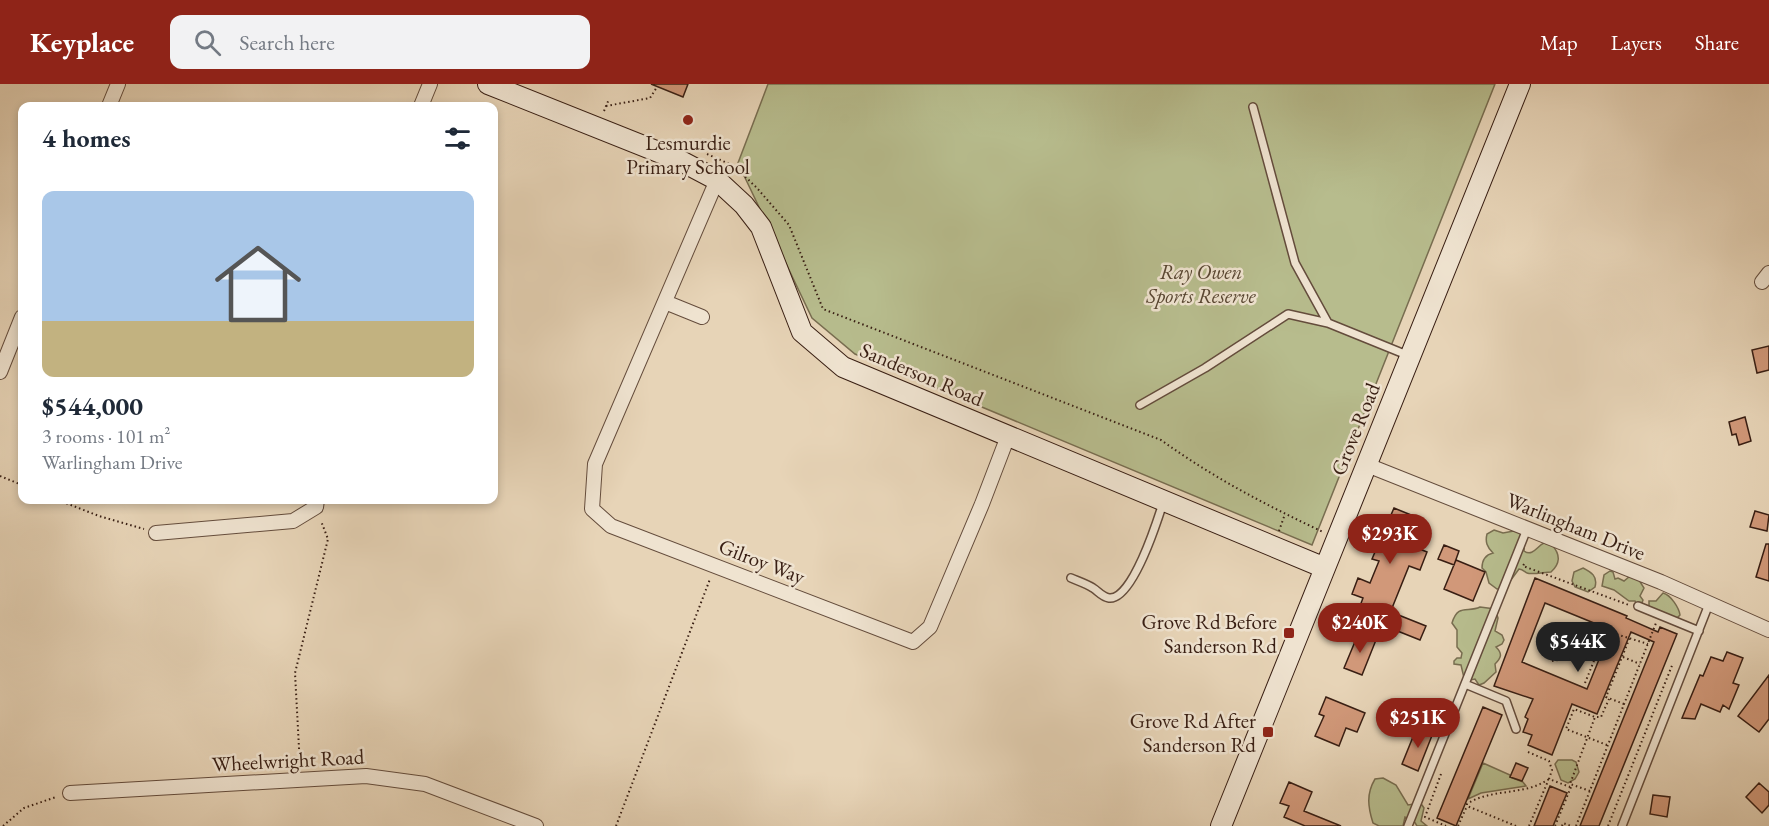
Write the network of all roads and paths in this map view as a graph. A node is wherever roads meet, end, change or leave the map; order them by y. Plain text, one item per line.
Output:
1 (118, 84) edge
2 (429, 84) edge
3 (488, 84) edge
4 (1520, 84) edge
5 (657, 87) dead end
6 (111, 102) edge
7 (422, 102) edge
8 (606, 106) dead end
9 (1253, 107) dead end
10 (708, 154) dead end
11 (717, 180) junction
12 (664, 302) junction
13 (702, 318) dead end
14 (1328, 323) junction
15 (18, 327) edge
16 (1410, 356) junction
17 (0, 372) edge
18 (1140, 405) dead end
19 (1008, 436) junction
20 (1366, 465) junction
21 (0, 476) edge
22 (18, 483) edge
23 (1164, 501) junction
24 (68, 504) edge
25 (316, 504) edge
26 (317, 504) edge
27 (1532, 531) junction
28 (156, 533) joint
29 (1327, 534) dead end
30 (715, 566) junction
31 (1325, 568) junction
32 (1071, 578) dead end
33 (1709, 604) junction
34 (1638, 606) joint
35 (1660, 615) junction
36 (1769, 630) edge
37 (1606, 631) junction
38 (1699, 631) junction
39 (1540, 637) dead end
40 (1630, 637) junction
41 (1574, 640) junction
42 (1648, 644) junction
43 (1622, 657) junction
44 (1674, 660) dead end
45 (1552, 661) dead end
46 (1640, 664) junction
47 (1585, 683) dead end
48 (1465, 684) junction
49 (1609, 699) junction
50 (1624, 704) junction
51 (1595, 717) junction
52 (1516, 729) dead end
53 (1587, 738) junction
54 (1607, 745) junction
55 (1528, 752) dead end
56 (301, 779) junction
57 (1549, 779) junction
58 (1571, 786) junction
59 (1590, 790) junction
60 (70, 793) joint
61 (1467, 806) junction
62 (1425, 817) dead end
63 (3, 826) edge
64 (536, 826) edge
65 (616, 826) edge
66 (1221, 826) edge
67 (1408, 826) edge
68 (1446, 826) edge
69 (1458, 826) edge
70 (1516, 826) edge
71 (1530, 826) edge
72 (1555, 826) edge
73 (1562, 826) edge
74 (1571, 826) edge
75 (1576, 826) edge
76 (1608, 826) edge
77 (1622, 826) edge

1 - 6 street
2 - 7 street
3 - 11 street, Sanderson Road
4 - 16 street, Grove Road
5 - 8 path
9 - 14 lane
10 - 29 path
11 - 12 street, Gilroy Way
11 - 19 street, Sanderson Road
12 - 13 street
12 - 30 street, Gilroy Way
14 - 16 lane
14 - 18 lane
15 - 17 street
16 - 20 street, Grove Road
19 - 23 street, Sanderson Road
19 - 30 street, Gilroy Way
20 - 27 street, Warlingham Drive
20 - 31 street, Grove Road
21 - 22 path
23 - 31 street, Sanderson Road
23 - 32 lane
24 - 28 path
25 - 28 street
26 - 56 path
27 - 33 street, Warlingham Drive
27 - 34 path
27 - 48 lane
30 - 65 path
31 - 66 street, Grove Road
33 - 36 street, Warlingham Drive
33 - 38 lane
34 - 35 lane
35 - 38 lane
35 - 42 path
37 - 40 path
37 - 41 path
37 - 47 path
38 - 77 lane
39 - 41 path
40 - 42 path
40 - 43 path
41 - 45 path
42 - 46 path
43 - 46 path
43 - 49 path
44 - 76 path
46 - 50 path
48 - 52 lane
48 - 67 lane
49 - 50 path
49 - 51 path
50 - 54 path
51 - 53 path
51 - 53 path
53 - 54 path
53 - 58 path
54 - 59 path
55 - 57 path
56 - 60 street, Wheelwright Road
56 - 64 street, Wheelwright Road
57 - 58 path
57 - 61 path
57 - 71 path
58 - 59 path
58 - 72 path
59 - 75 path
60 - 63 path
61 - 69 path
61 - 70 path
62 - 68 path
73 - 74 path

